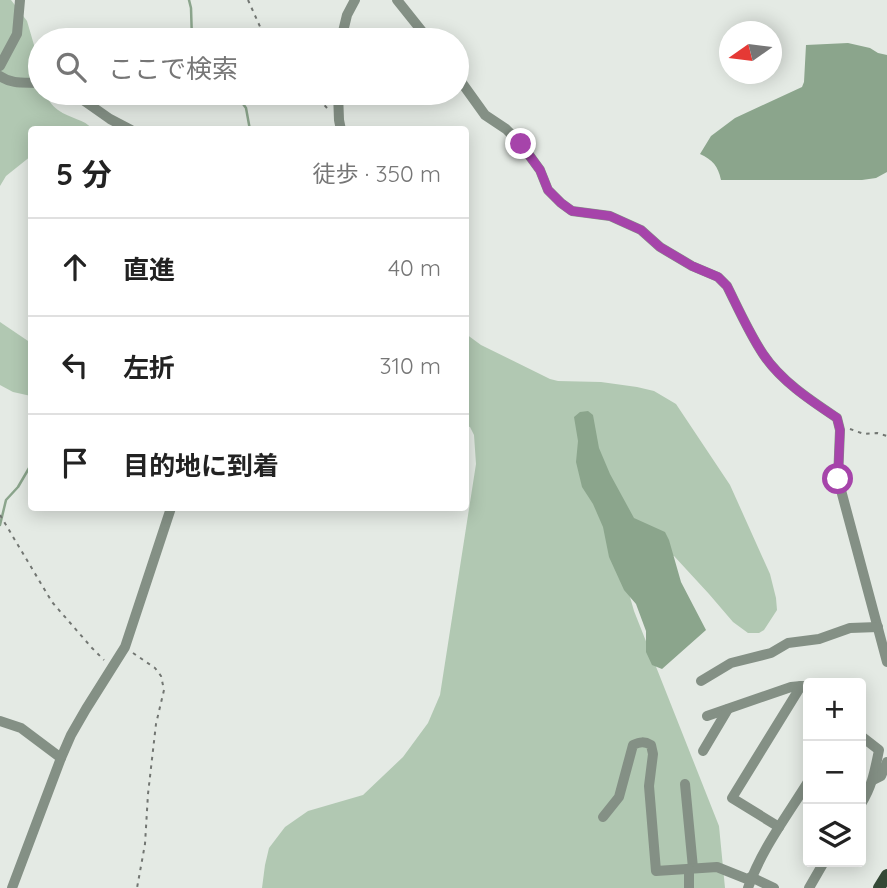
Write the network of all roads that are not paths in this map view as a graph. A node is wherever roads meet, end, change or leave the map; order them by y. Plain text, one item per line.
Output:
1 (20, 0) edge
2 (355, 0) edge
3 (397, 0) edge
4 (344, 28) edge
5 (419, 28) edge
6 (0, 66) edge
7 (0, 76) edge
8 (28, 84) edge
9 (469, 93) edge
10 (90, 105) edge
11 (339, 105) edge
12 (340, 125) edge
13 (123, 126) edge
14 (170, 511) edge
15 (878, 627) junction
16 (887, 662) edge
17 (701, 681) dead end
18 (803, 686) edge
19 (803, 689) edge
20 (728, 709) junction
21 (707, 716) dead end
22 (0, 721) edge
23 (866, 740) edge
24 (703, 751) dead end
25 (61, 758) junction
26 (887, 762) edge
27 (873, 780) junction
28 (685, 784) dead end
29 (803, 790) edge
30 (866, 796) edge
31 (603, 817) dead end
32 (779, 827) junction
33 (821, 867) edge
34 (691, 869) junction
35 (887, 875) edge
36 (751, 877) junction
37 (12, 888) edge
38 (689, 888) edge
39 (748, 888) edge
40 (774, 888) edge
41 (809, 888) edge
42 (879, 888) edge

1 - 6 street
2 - 4 street
3 - 5 street
7 - 8 street
9 - 15 street
10 - 13 street
11 - 12 street
14 - 25 street
15 - 16 street
15 - 17 street
18 - 20 street
19 - 32 street
20 - 21 street
20 - 24 street
22 - 25 street
23 - 27 street
25 - 37 street
26 - 27 street
27 - 30 street
28 - 34 street
29 - 32 street
31 - 34 street
32 - 36 street
33 - 41 street
34 - 36 street
34 - 38 street
35 - 42 main road
36 - 39 street
36 - 40 street

